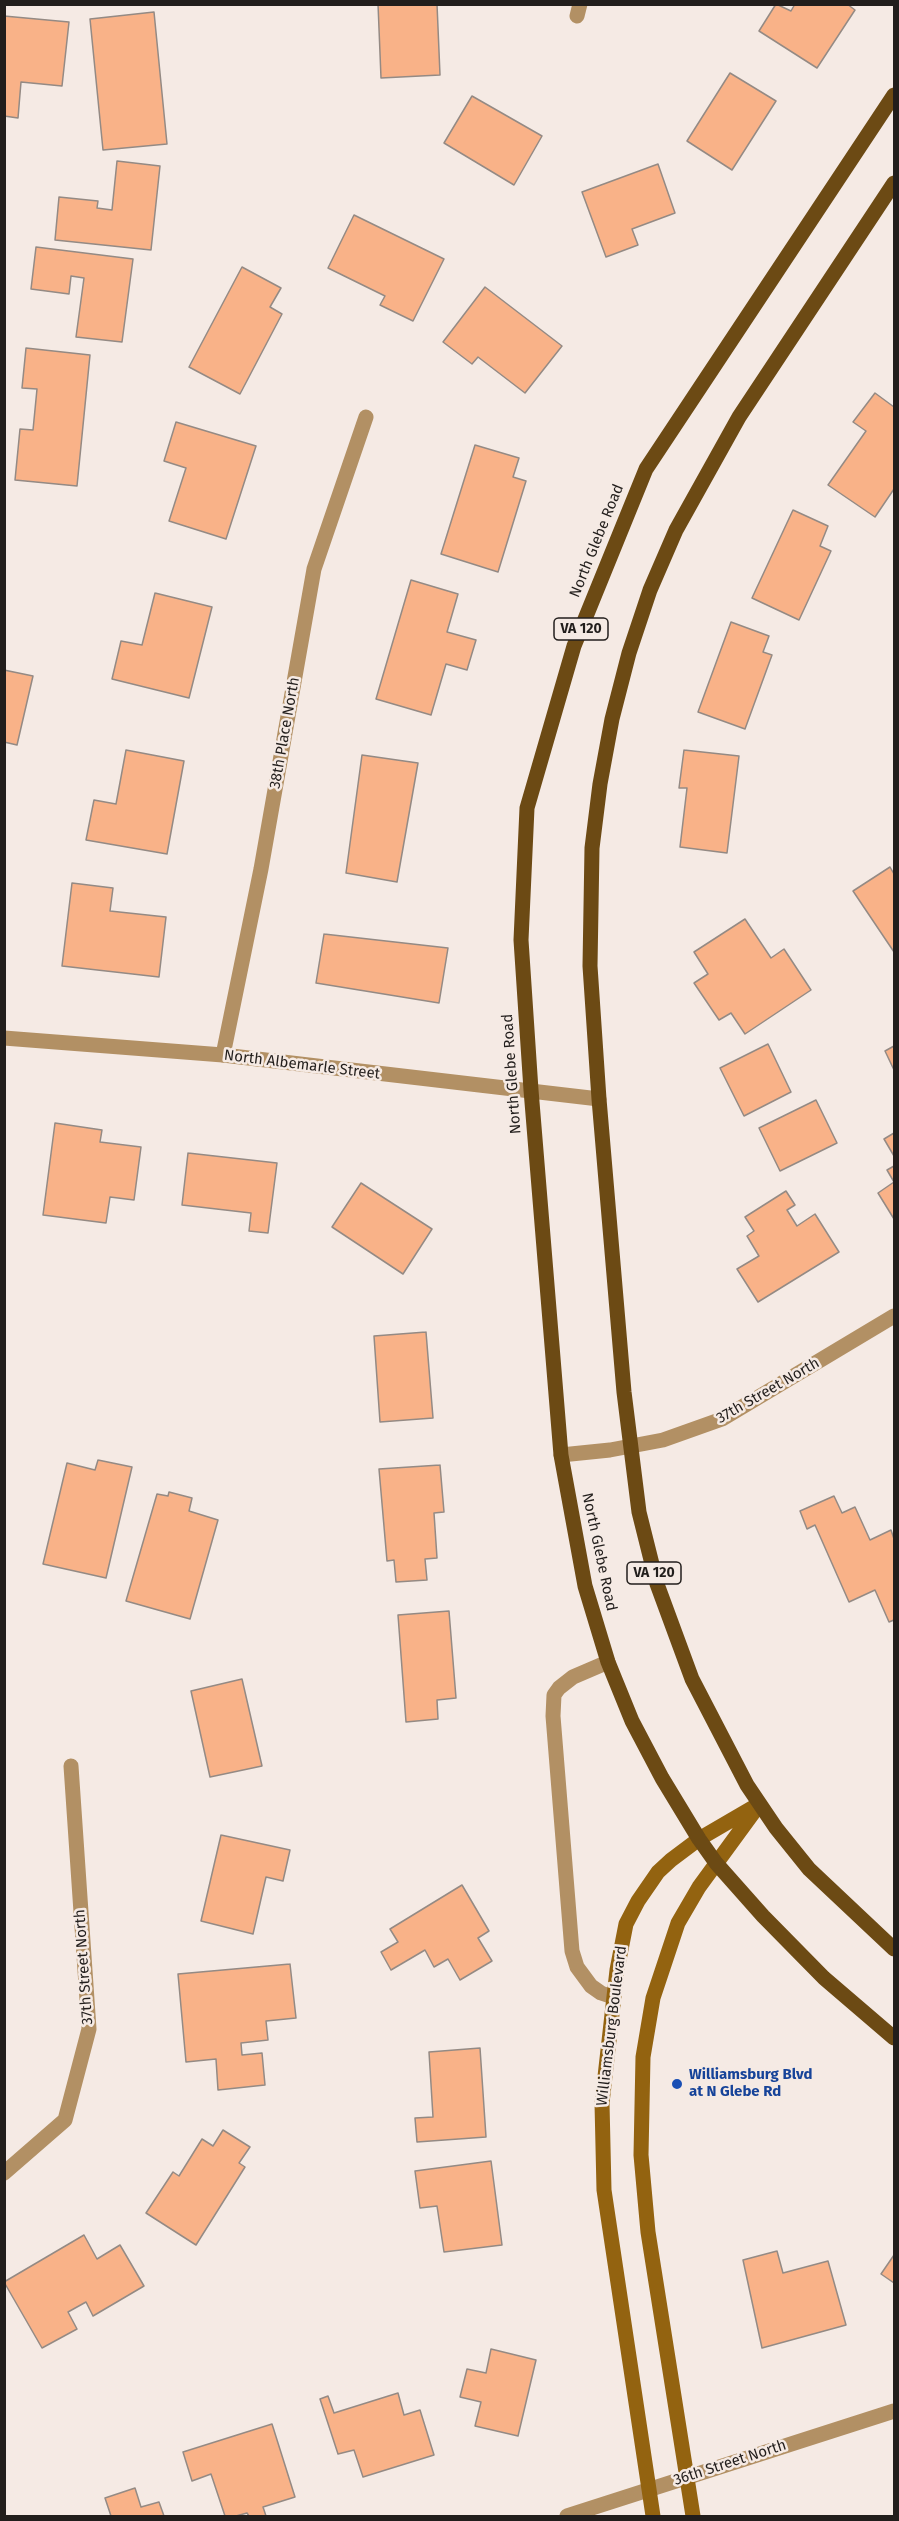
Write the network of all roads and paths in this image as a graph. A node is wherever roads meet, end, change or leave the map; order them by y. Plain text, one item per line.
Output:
1 (894, 94) edge
2 (894, 183) edge
3 (366, 417) dead end
4 (4, 1038) edge
5 (223, 1055) junction
6 (531, 1090) junction
7 (599, 1099) junction
8 (894, 1316) edge
9 (631, 1447) junction
10 (561, 1455) junction
11 (608, 1662) junction
12 (70, 1766) dead end
13 (759, 1804) junction
14 (699, 1839) junction
15 (716, 1863) junction
16 (894, 1949) edge
17 (613, 1997) junction
18 (894, 2038) edge
19 (4, 2173) edge
20 (894, 2411) edge
21 (687, 2477) junction
22 (648, 2490) junction
23 (567, 2517) edge
24 (652, 2517) edge
25 (693, 2517) edge

1 - 6 main road, North Glebe Road / VA 120
2 - 7 main road, VA 120
3 - 5 street, 38th Place North
4 - 5 street, North Albemarle Street
5 - 6 street, North Albemarle Street
6 - 7 street, North Albemarle Street
6 - 10 main road, North Glebe Road / VA 120
7 - 9 main road, VA 120
8 - 9 street, 37th Street North
9 - 10 street, 37th Street North
9 - 13 main road, VA 120
10 - 11 main road, North Glebe Road / VA 120
11 - 14 main road, North Glebe Road / VA 120
11 - 17 street
12 - 19 street, 37th Street North
13 - 14 main road, Williamsburg Boulevard
13 - 15 main road
13 - 16 main road, VA 120
14 - 15 main road, North Glebe Road / VA 120
14 - 17 main road, Williamsburg Boulevard
15 - 18 main road, North Glebe Road / VA 120
15 - 21 main road
17 - 22 main road, Williamsburg Boulevard
20 - 21 street, 36th Street North
21 - 22 street, 36th Street North
21 - 25 main road
22 - 23 street, 36th Street North
22 - 24 main road, Williamsburg Boulevard

